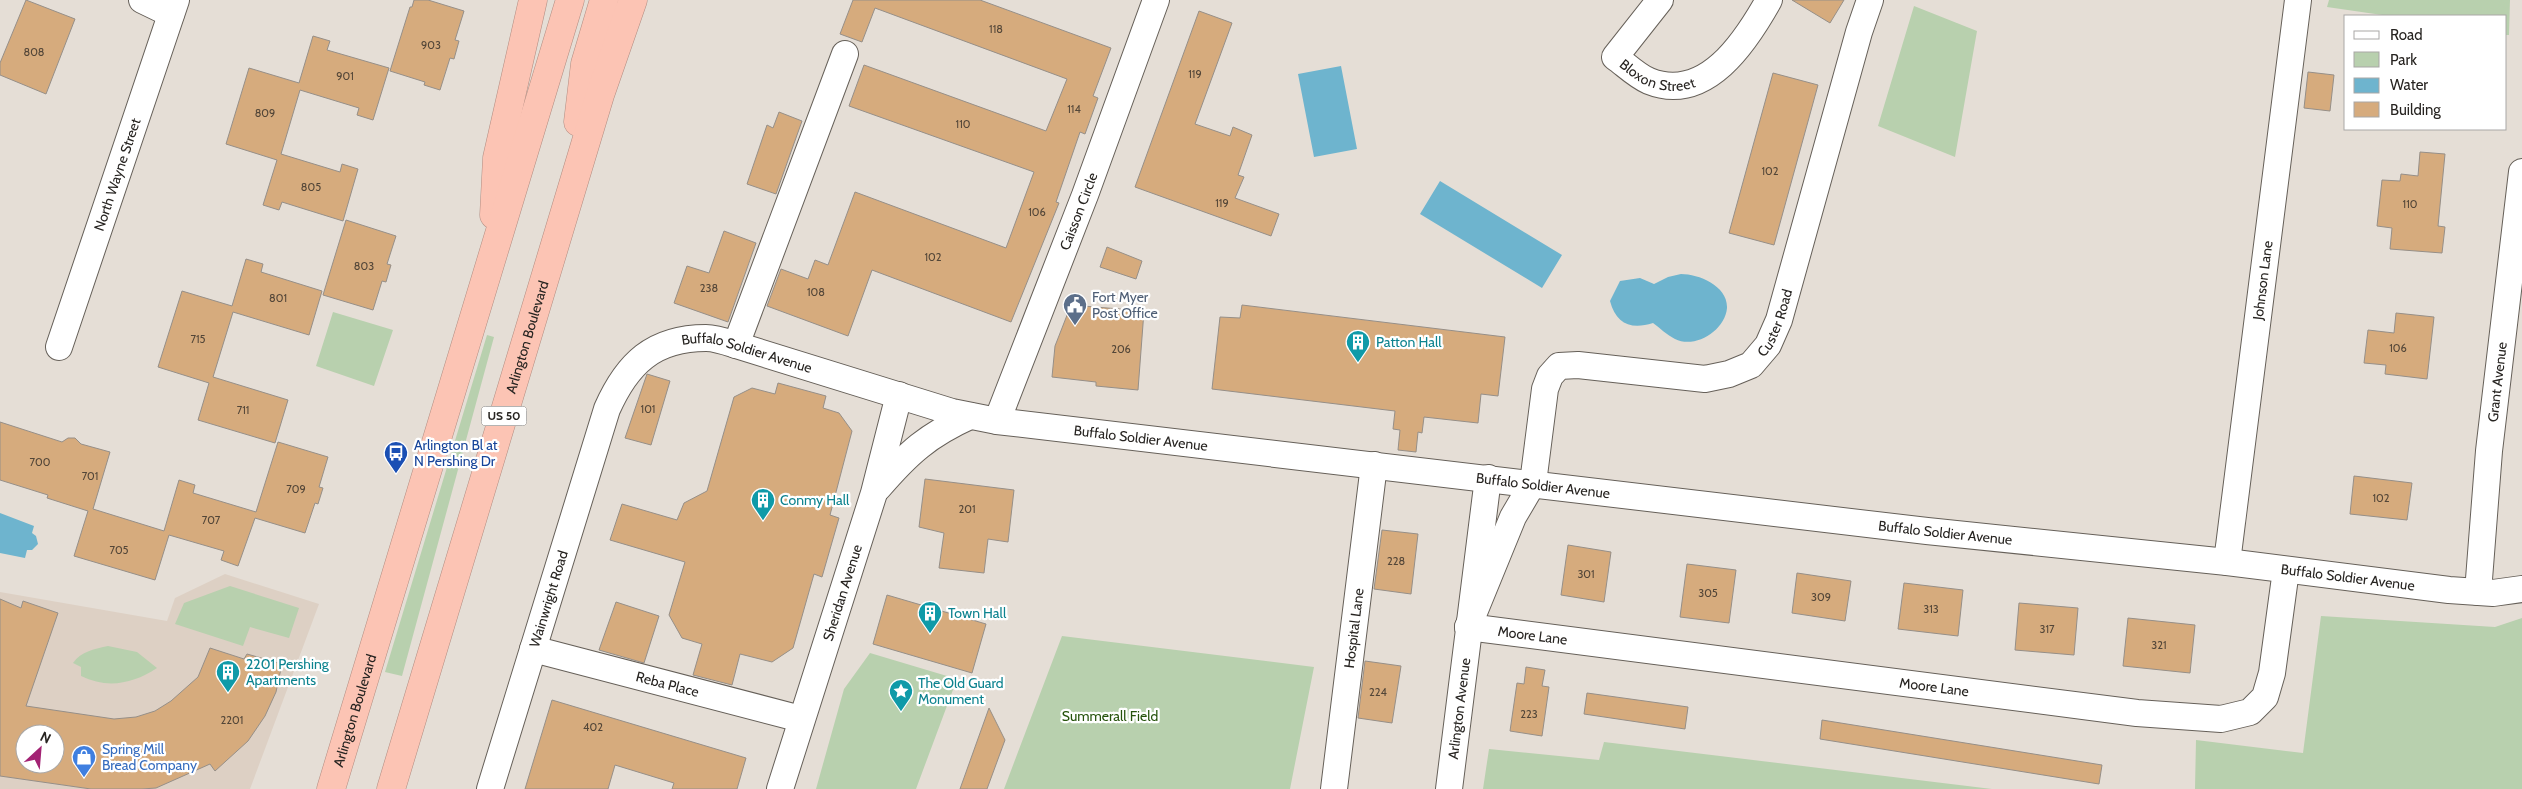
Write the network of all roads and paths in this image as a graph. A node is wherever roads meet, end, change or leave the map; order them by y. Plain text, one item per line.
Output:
1 (142, 0) edge
2 (533, 0) edge
3 (570, 0) edge
4 (604, 0) edge
5 (633, 0) edge
6 (1156, 0) edge
7 (1660, 0) edge
8 (1769, 0) edge
9 (1870, 0) edge
10 (2298, 0) edge
11 (173, 7) edge
12 (845, 54) dead end
13 (2522, 172) edge
14 (565, 216) junction
15 (490, 262) junction
16 (736, 345) junction
17 (59, 347) dead end
18 (899, 395) junction
19 (607, 409) joint
20 (970, 416) junction
21 (997, 421) junction
22 (1374, 465) junction
23 (1488, 478) junction
24 (1533, 483) junction
25 (874, 492) junction
26 (2227, 562) junction
27 (2286, 570) junction
28 (2522, 588) edge
29 (2478, 592) junction
30 (1468, 627) junction
31 (533, 648) junction
32 (801, 719) junction
33 (331, 789) edge
34 (391, 789) edge
35 (490, 789) edge
36 (780, 789) edge
37 (1334, 789) edge
38 (1449, 789) edge

1 - 11 street
2 - 15 highway
3 - 15 highway, Arlington Boulevard
4 - 14 highway
5 - 14 highway, Arlington Boulevard / US 50
6 - 21 street, Caisson Circle
7 - 8 street, Bloxon Street
9 - 24 street, Custer Road
10 - 26 street, Johnson Lane
11 - 17 street, North Wayne Street
12 - 16 street
13 - 29 street, Grant Avenue
14 - 34 highway, Arlington Boulevard / US 50
15 - 33 highway, Arlington Boulevard
16 - 18 street, Buffalo Soldier Avenue
16 - 19 street, Buffalo Soldier Avenue
18 - 20 street, Buffalo Soldier Avenue
18 - 25 street, Sheridan Avenue
19 - 31 street, Wainwright Road
20 - 21 street, Buffalo Soldier Avenue
20 - 25 street
21 - 22 street, Buffalo Soldier Avenue
22 - 23 street, Buffalo Soldier Avenue
22 - 37 street, Hospital Lane
23 - 24 street, Buffalo Soldier Avenue
23 - 30 street, Arlington Avenue
24 - 26 street, Buffalo Soldier Avenue
24 - 30 street, Arlington Avenue
25 - 32 street, Sheridan Avenue
26 - 27 street, Buffalo Soldier Avenue
27 - 29 street, Buffalo Soldier Avenue
27 - 30 street, Moore Lane
28 - 29 street, Buffalo Soldier Avenue
30 - 38 street, Arlington Avenue
31 - 32 street, Reba Place
31 - 35 street, Wainwright Road
32 - 36 street, Sheridan Avenue

